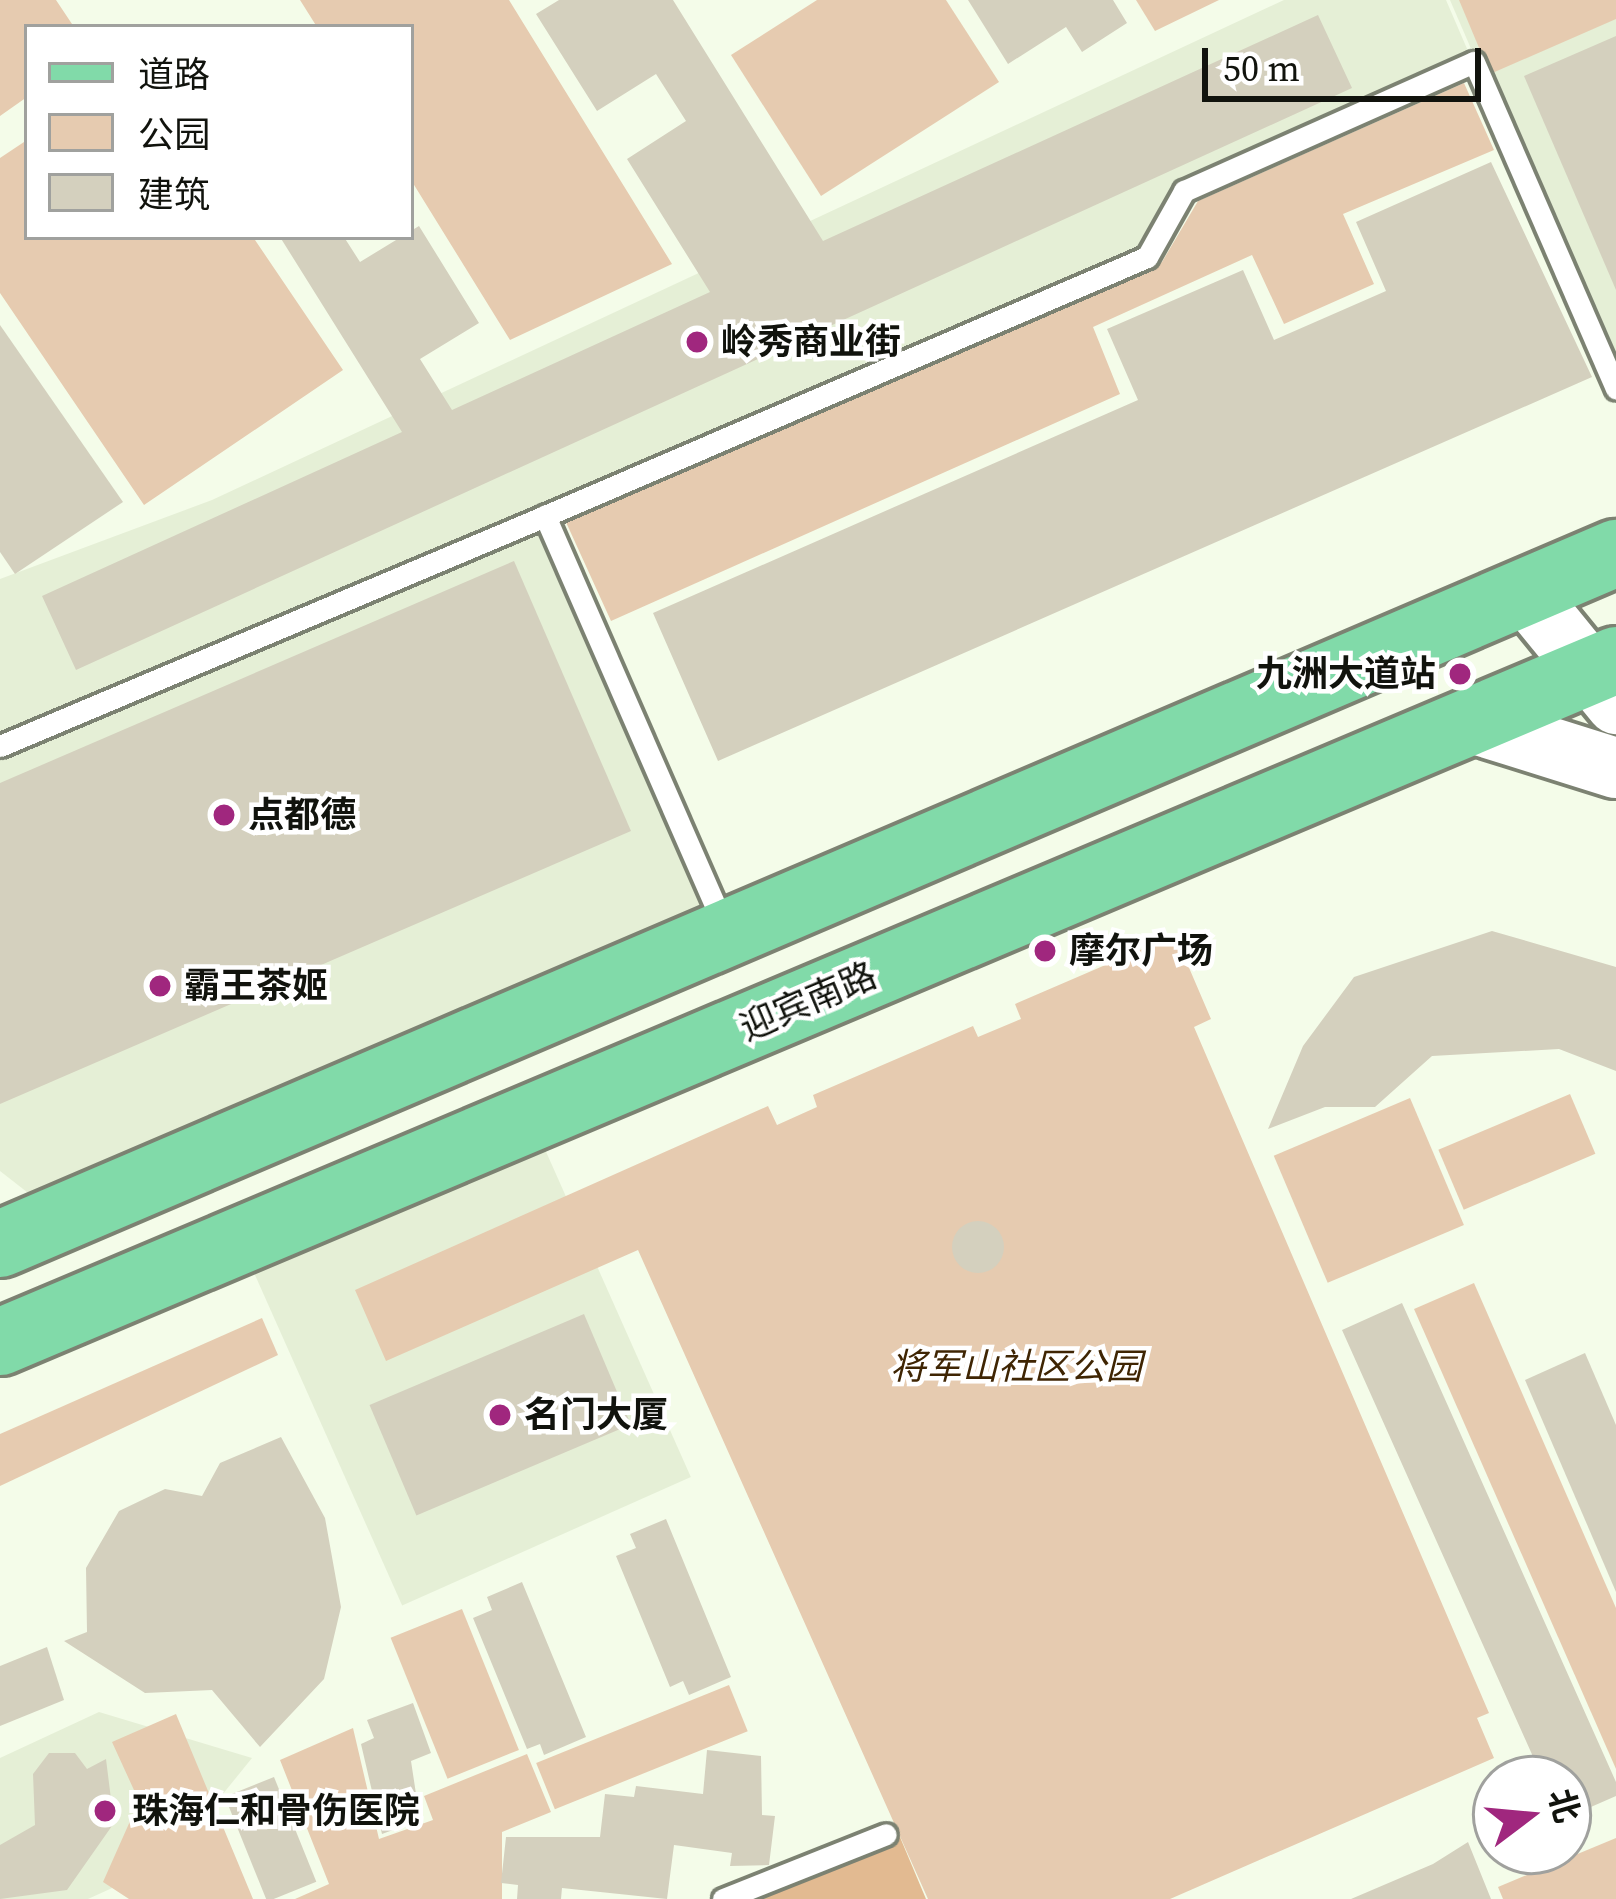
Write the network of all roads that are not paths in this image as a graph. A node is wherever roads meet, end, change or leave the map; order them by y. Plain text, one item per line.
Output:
1 (1616, 388) edge
2 (545, 516) junction
3 (1616, 554) edge
4 (1524, 591) junction
5 (1606, 678) edge
6 (1469, 722) junction
7 (0, 746) edge
8 (1616, 768) edge
9 (728, 934) junction
10 (0, 1244) edge
11 (0, 1342) edge
12 (886, 1834) dead end
13 (723, 1899) edge

1 - 2 lane
2 - 7 lane
2 - 9 lane
3 - 4 main road
4 - 5 main road
4 - 9 main road
5 - 6 main road, 迎宾南路
6 - 8 main road
6 - 11 main road, 迎宾南路
9 - 10 main road
12 - 13 lane

